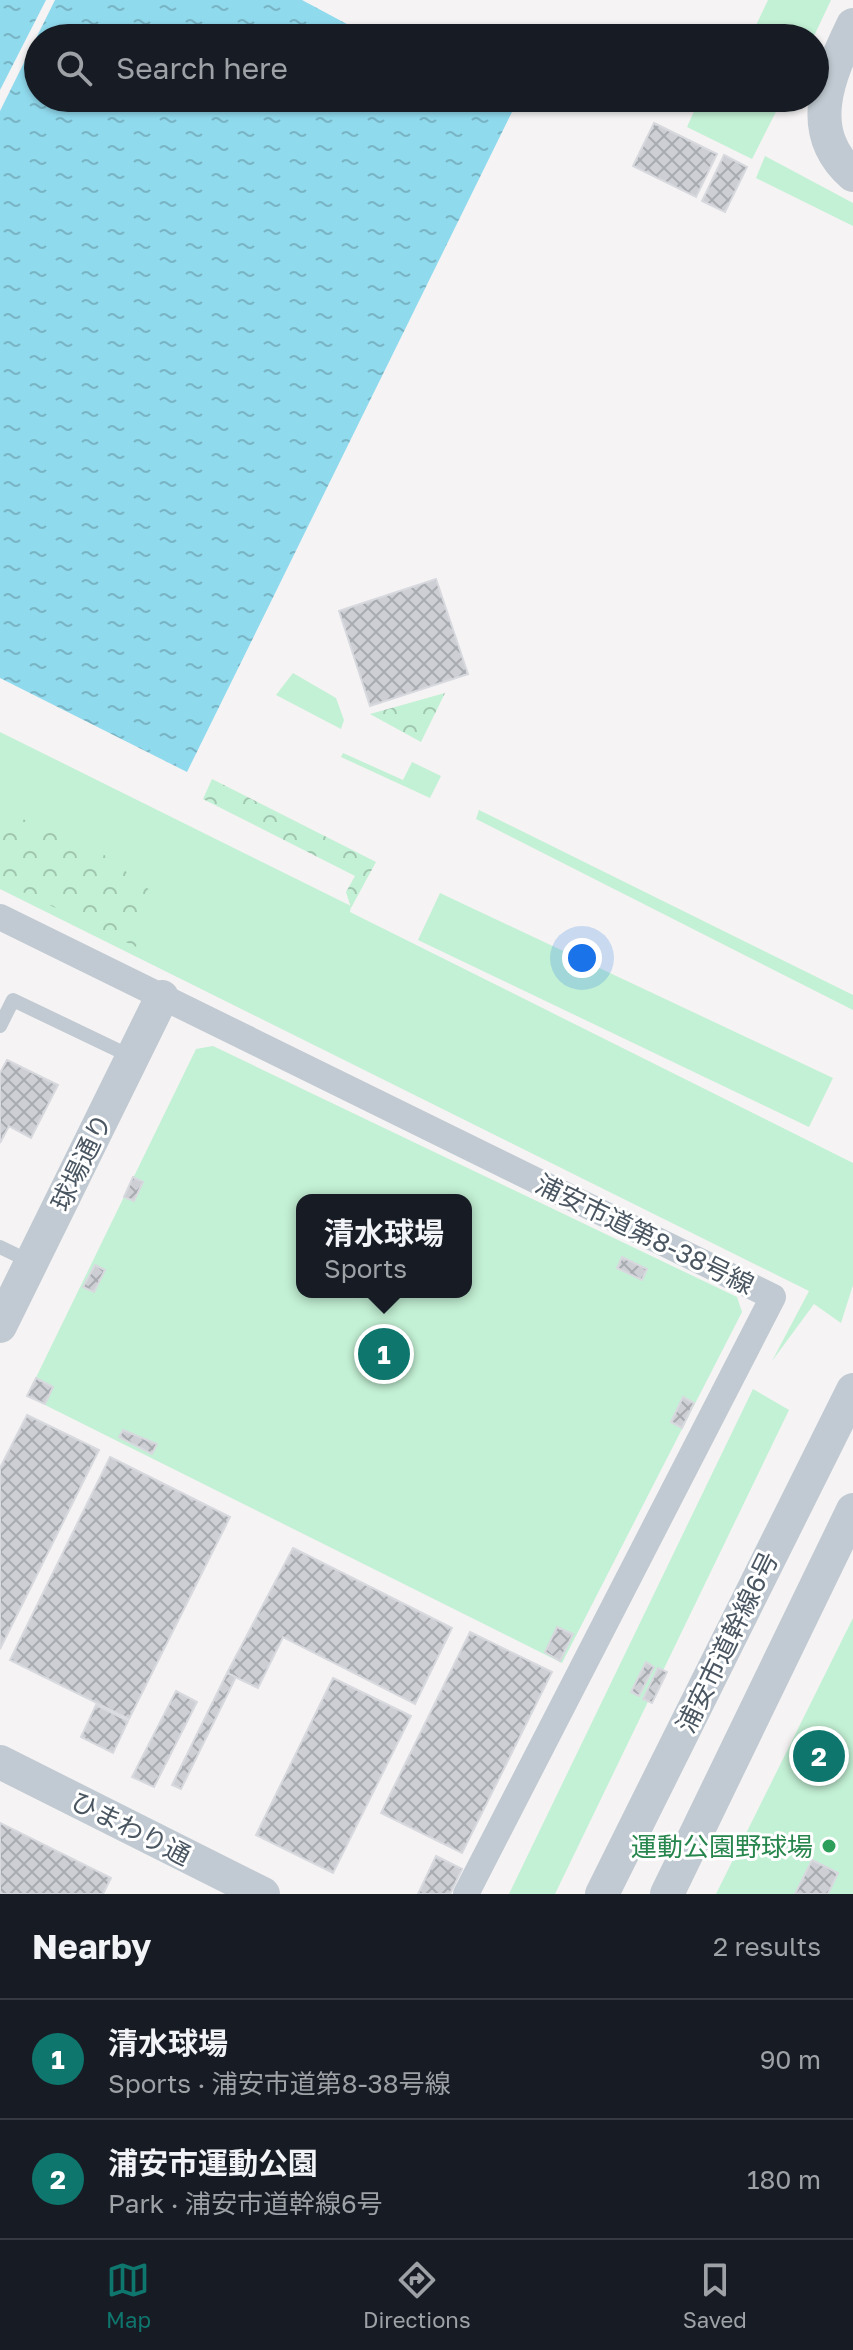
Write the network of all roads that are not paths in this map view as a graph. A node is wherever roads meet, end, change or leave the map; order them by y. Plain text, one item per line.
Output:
1 (853, 25) edge
2 (829, 86) edge
3 (822, 112) edge
4 (853, 175) edge
5 (0, 917) edge
6 (162, 997) junction
7 (0, 1026) edge
8 (133, 1057) junction
9 (0, 1247) edge
10 (31, 1262) junction
11 (0, 1326) edge
12 (853, 1390) edge
13 (853, 1510) edge
14 (0, 1762) edge
15 (263, 1894) edge
16 (466, 1894) edge
17 (602, 1894) edge
18 (667, 1894) edge

1 - 2 street
3 - 4 street
5 - 6 street, 浦安市道第8-38号線
6 - 8 street, 球場通り
6 - 16 street, 浦安市道第8-38号線
7 - 8 lane
8 - 10 street, 球場通り
9 - 10 lane
10 - 11 street, 球場通り
12 - 17 street, 浦安市道幹線6号
13 - 18 street
14 - 15 street, ひまわり通

